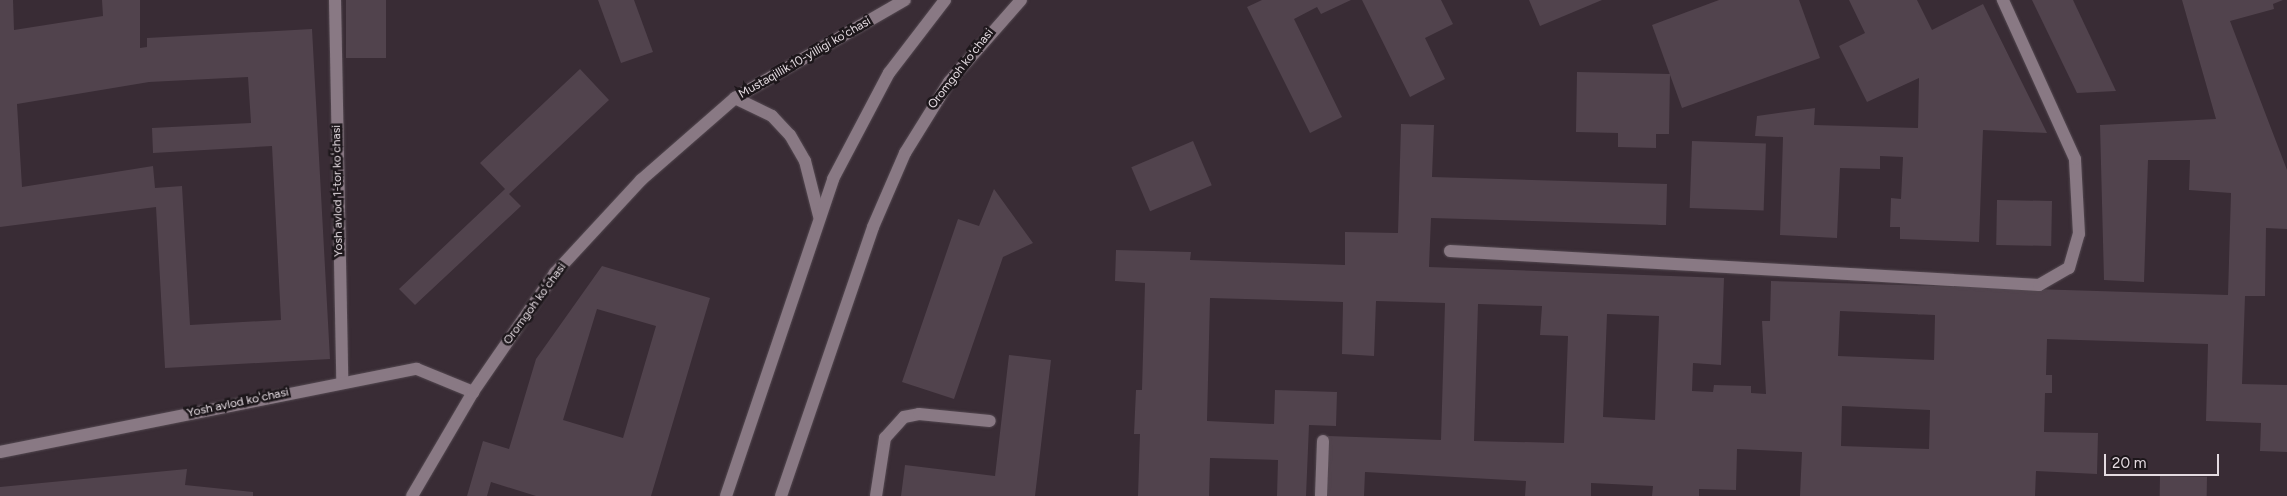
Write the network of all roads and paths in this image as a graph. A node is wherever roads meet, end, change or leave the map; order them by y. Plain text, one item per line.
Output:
1 (334, 0) edge
2 (905, 0) edge
3 (945, 0) edge
4 (1020, 0) edge
5 (2004, 0) edge
6 (735, 98) junction
7 (818, 216) junction
8 (1450, 251) dead end
9 (342, 381) junction
10 (472, 392) junction
11 (990, 421) dead end
12 (1323, 441) dead end
13 (0, 452) edge
14 (412, 496) edge
15 (726, 496) edge
16 (781, 496) edge
17 (876, 496) edge
18 (1321, 496) edge

1 - 9 street, Yosh avlod 1-tor koʻchasi
2 - 6 street, Mustaqillik 10-yilligi ko'chasi
3 - 7 street
4 - 16 street, Oromgoh koʻchasi
5 - 8 street
6 - 7 street, Mustaqillik 10-yilligi ko'chasi
6 - 10 street, Oromgoh koʻchasi
7 - 15 street
9 - 10 street, Yosh avlod koʻchasi
9 - 13 street, Yosh avlod koʻchasi
10 - 14 street, Oromgoh koʻchasi
11 - 17 street
12 - 18 street

